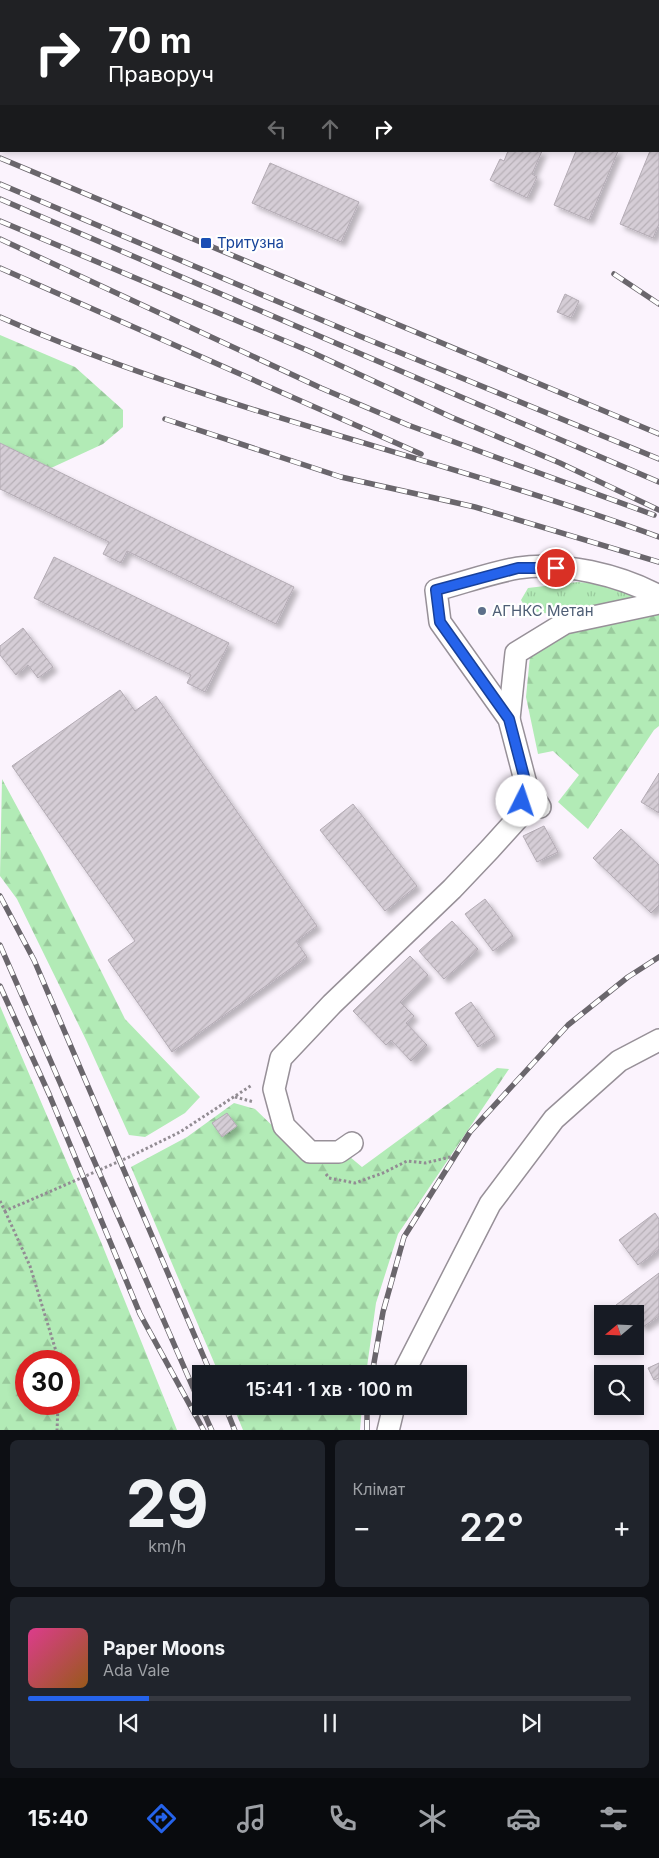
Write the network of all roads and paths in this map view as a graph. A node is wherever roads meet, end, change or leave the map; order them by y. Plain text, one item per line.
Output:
1 (659, 596) edge
2 (659, 603) edge
3 (509, 719) junction
4 (526, 784) junction
5 (540, 807) dead end
6 (659, 1040) edge
7 (256, 1082) dead end
8 (352, 1143) dead end
9 (310, 1152) junction
10 (455, 1156) dead end
11 (0, 1201) edge
12 (5, 1211) junction
13 (56, 1350) edge
14 (407, 1365) edge
15 (58, 1415) edge
16 (392, 1415) edge
17 (57, 1430) edge
18 (388, 1430) edge

1 - 3 street
2 - 3 street
3 - 4 street
4 - 5 street
4 - 9 street
6 - 14 street
7 - 12 path
8 - 9 street
9 - 10 path
11 - 12 path
12 - 13 path
15 - 17 path
16 - 18 street

